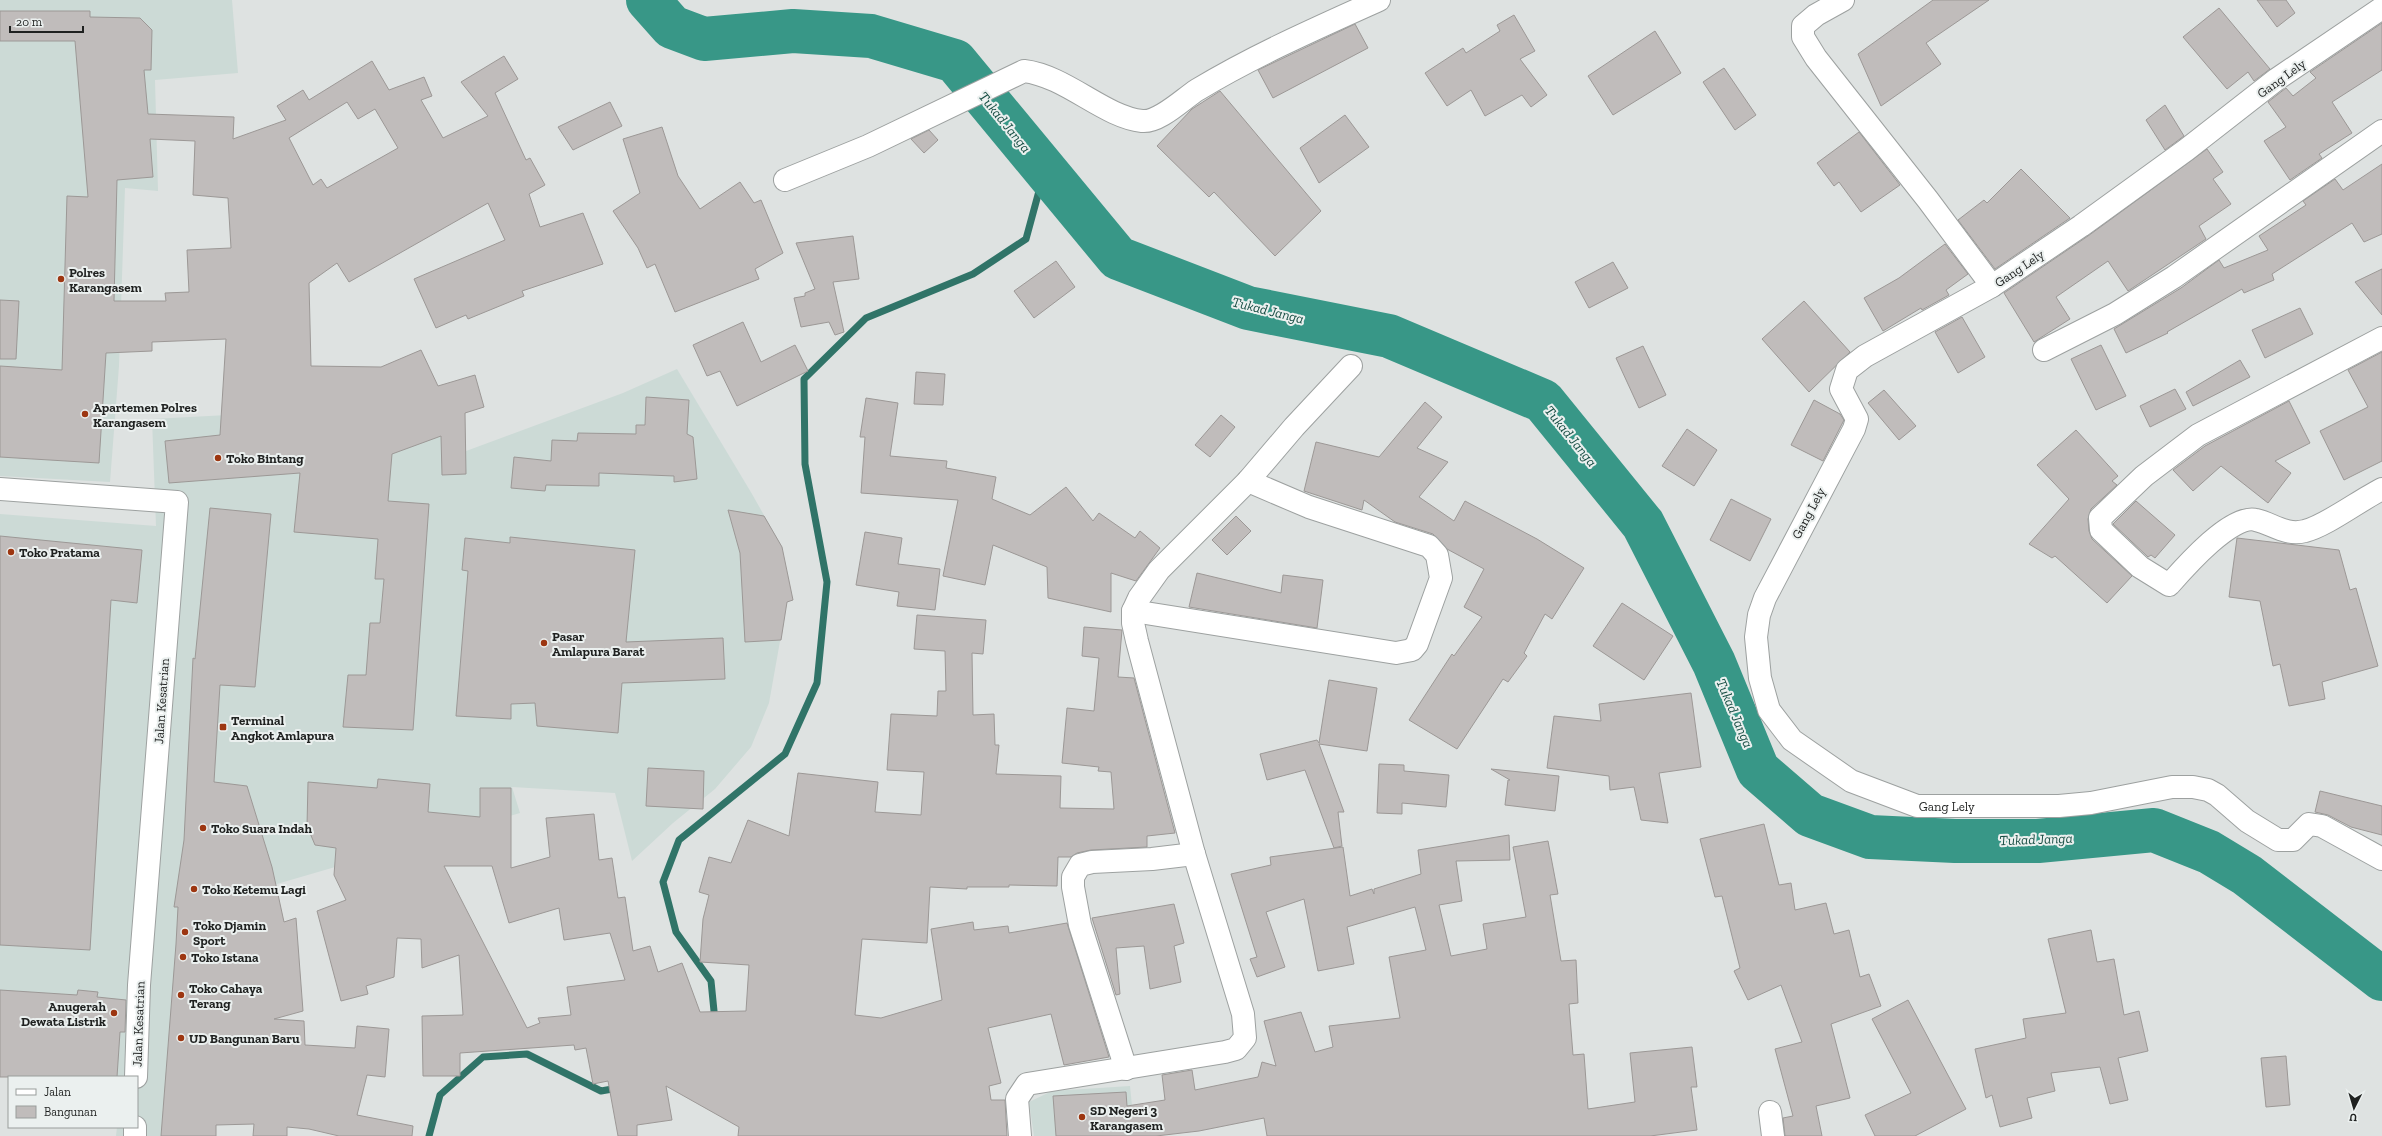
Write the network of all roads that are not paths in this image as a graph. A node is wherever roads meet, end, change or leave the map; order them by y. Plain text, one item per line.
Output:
1 (1378, 0) edge
2 (1843, 0) edge
3 (2382, 8) edge
4 (2382, 131) edge
5 (784, 180) dead end
6 (1992, 286) junction
7 (2382, 338) edge
8 (2044, 350) dead end
9 (1352, 366) dead end
10 (1248, 481) junction
11 (0, 489) edge
12 (2382, 489) edge
13 (1134, 611) junction
14 (1194, 854) junction
15 (2382, 859) edge
16 (1126, 1068) junction
17 (136, 1076) edge
18 (1770, 1112) dead end
19 (1020, 1136) edge
20 (1773, 1136) edge

1 - 5 street
2 - 6 street
3 - 6 street, Gang Lely
4 - 8 street
6 - 15 street, Gang Lely
7 - 12 street
9 - 10 street
10 - 13 street
10 - 13 street
11 - 17 street, Jalan Kesatrian
13 - 14 street
14 - 16 street
14 - 16 street
16 - 19 street
18 - 20 street

